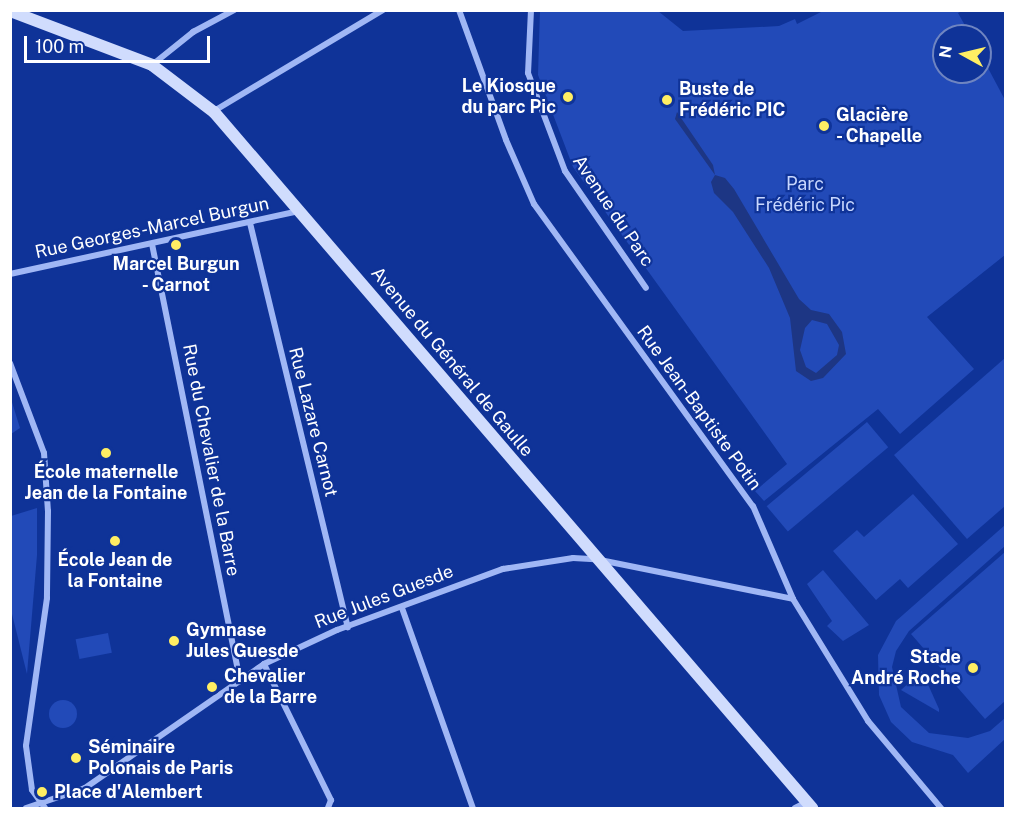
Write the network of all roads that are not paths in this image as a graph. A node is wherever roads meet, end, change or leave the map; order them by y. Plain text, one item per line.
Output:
1 (234, 10) edge
2 (383, 10) edge
3 (459, 10) edge
4 (531, 10) edge
5 (13, 11) edge
6 (152, 65) junction
7 (214, 112) junction
8 (300, 211) junction
9 (250, 223) junction
10 (152, 244) junction
11 (10, 273) edge
12 (646, 288) dead end
13 (10, 363) edge
14 (595, 559) junction
15 (793, 599) junction
16 (402, 608) junction
17 (348, 627) junction
18 (264, 664) junction
19 (240, 681) junction
20 (809, 805) edge
21 (44, 806) edge
22 (26, 808) edge
23 (327, 808) edge
24 (473, 808) edge
25 (795, 808) edge
26 (940, 808) edge

1 - 6 street
2 - 7 street
3 - 15 street, Rue Jean-Baptiste Potin
4 - 12 street, Avenue du Parc
5 - 6 main road, Avenue du Général de Gaulle
6 - 7 main road, Avenue du Général de Gaulle
7 - 8 main road, Avenue du Général de Gaulle
8 - 9 street, Rue Georges-Marcel Burgun
8 - 14 main road, Avenue du Général de Gaulle
9 - 10 street, Rue Georges-Marcel Burgun
9 - 17 street, Rue Lazare Carnot
10 - 11 street, Rue Georges-Marcel Burgun
10 - 19 street, Rue du Chevalier de la Barre
13 - 21 street
14 - 15 street, Rue Jules Guesde
14 - 16 street, Rue Jules Guesde
14 - 20 main road, Avenue du Général de Gaulle
15 - 26 street, Rue Jean-Baptiste Potin
16 - 17 street, Rue Jules Guesde
16 - 24 street
17 - 18 street, Rue Jules Guesde
18 - 19 street, Rue Jules Guesde
18 - 23 street
19 - 21 street, Rue Jules Guesde
20 - 25 street
21 - 22 street, Rue Jules Guesde

